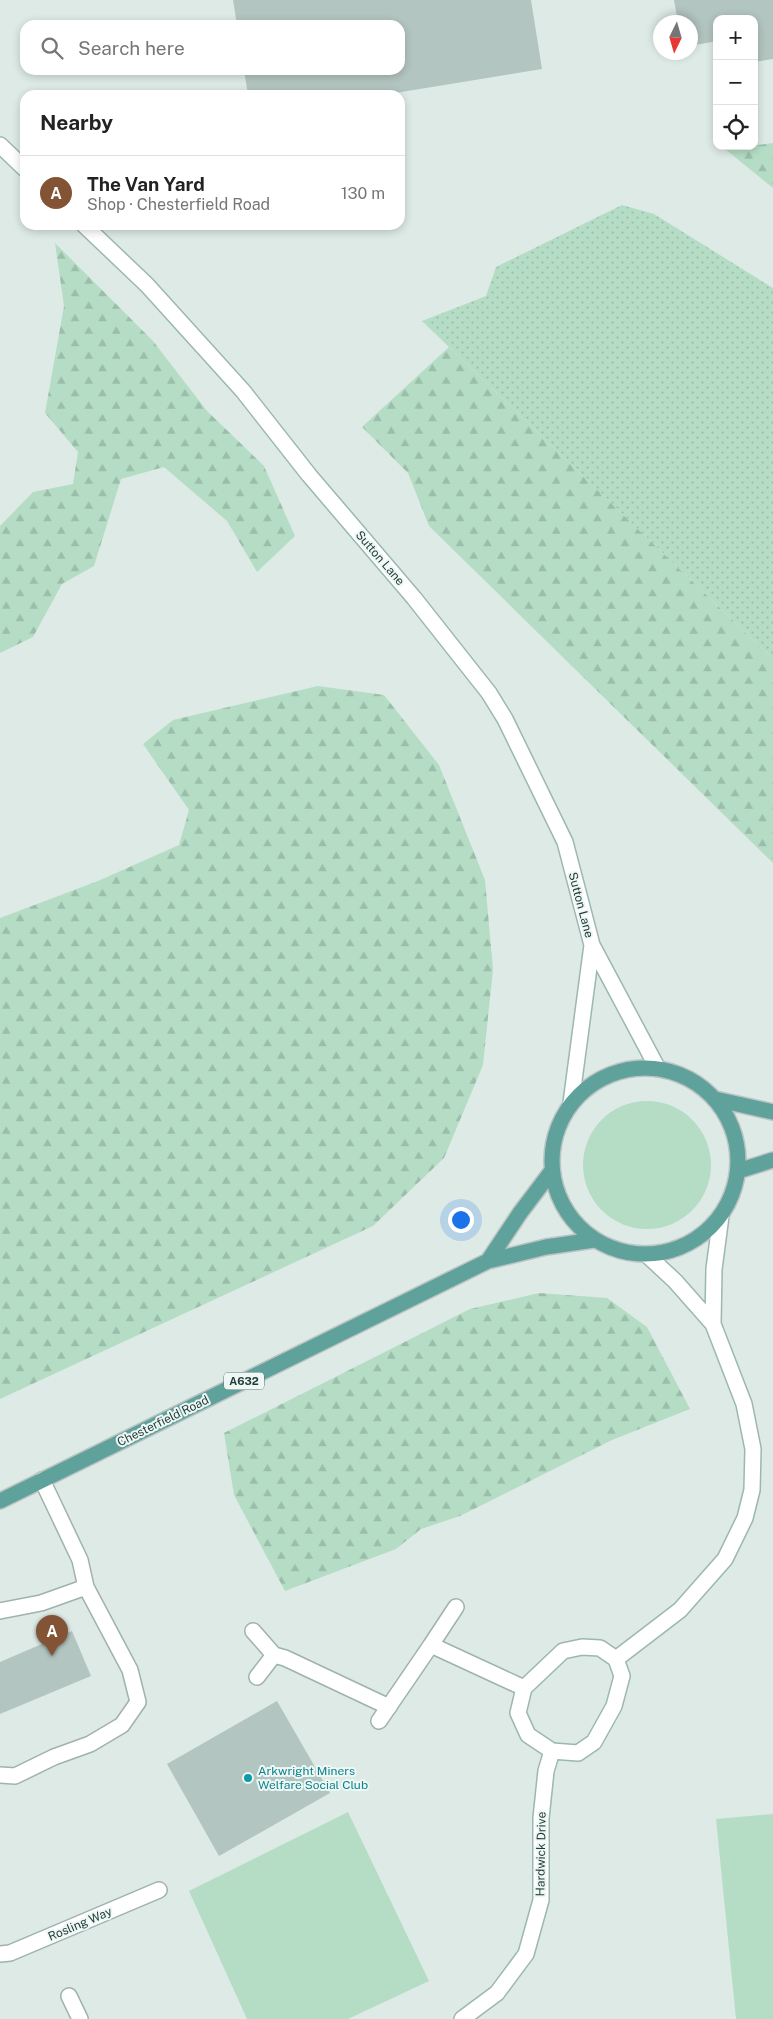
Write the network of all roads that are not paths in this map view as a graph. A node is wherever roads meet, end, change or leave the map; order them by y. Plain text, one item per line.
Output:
1 (0, 145) edge
2 (20, 164) edge
3 (89, 230) edge
4 (592, 945) junction
5 (658, 1069) junction
6 (715, 1099) junction
7 (571, 1103) junction
8 (773, 1112) edge
9 (773, 1160) edge
10 (738, 1171) junction
11 (552, 1172) junction
12 (721, 1216) junction
13 (594, 1240) junction
14 (647, 1255) junction
15 (488, 1261) junction
16 (713, 1324) junction
17 (42, 1480) junction
18 (0, 1501) edge
19 (86, 1587) junction
20 (456, 1607) dead end
21 (0, 1612) edge
22 (253, 1631) dead end
23 (431, 1644) junction
24 (274, 1655) junction
25 (616, 1659) junction
26 (257, 1677) dead end
27 (524, 1688) junction
28 (389, 1706) junction
29 (379, 1721) dead end
30 (552, 1751) junction
31 (0, 1775) edge
32 (159, 1890) dead end
33 (0, 1954) edge
34 (69, 1996) dead end
35 (80, 2019) edge
36 (462, 2019) edge

1 - 2 street
3 - 4 street, Sutton Lane
4 - 5 street, Sutton Lane
4 - 7 street, Sutton Lane
5 - 6 main road
5 - 7 main road
6 - 8 main road
6 - 10 main road
7 - 11 main road
9 - 10 main road
10 - 12 main road
11 - 13 main road
11 - 15 main road
12 - 14 main road
12 - 16 street
13 - 14 main road
13 - 15 main road, Chesterfield Road / A632
14 - 16 street
15 - 17 main road, Chesterfield Road / A632
16 - 25 street
17 - 18 main road, Chesterfield Road / A632
17 - 19 street
19 - 21 street
19 - 31 street
20 - 23 street
22 - 24 street
23 - 27 street
23 - 28 street
24 - 26 street
24 - 28 street
25 - 27 street
25 - 30 street
27 - 30 street
28 - 29 street
30 - 36 street, Hardwick Drive
32 - 33 street, Rosling Way
34 - 35 street

